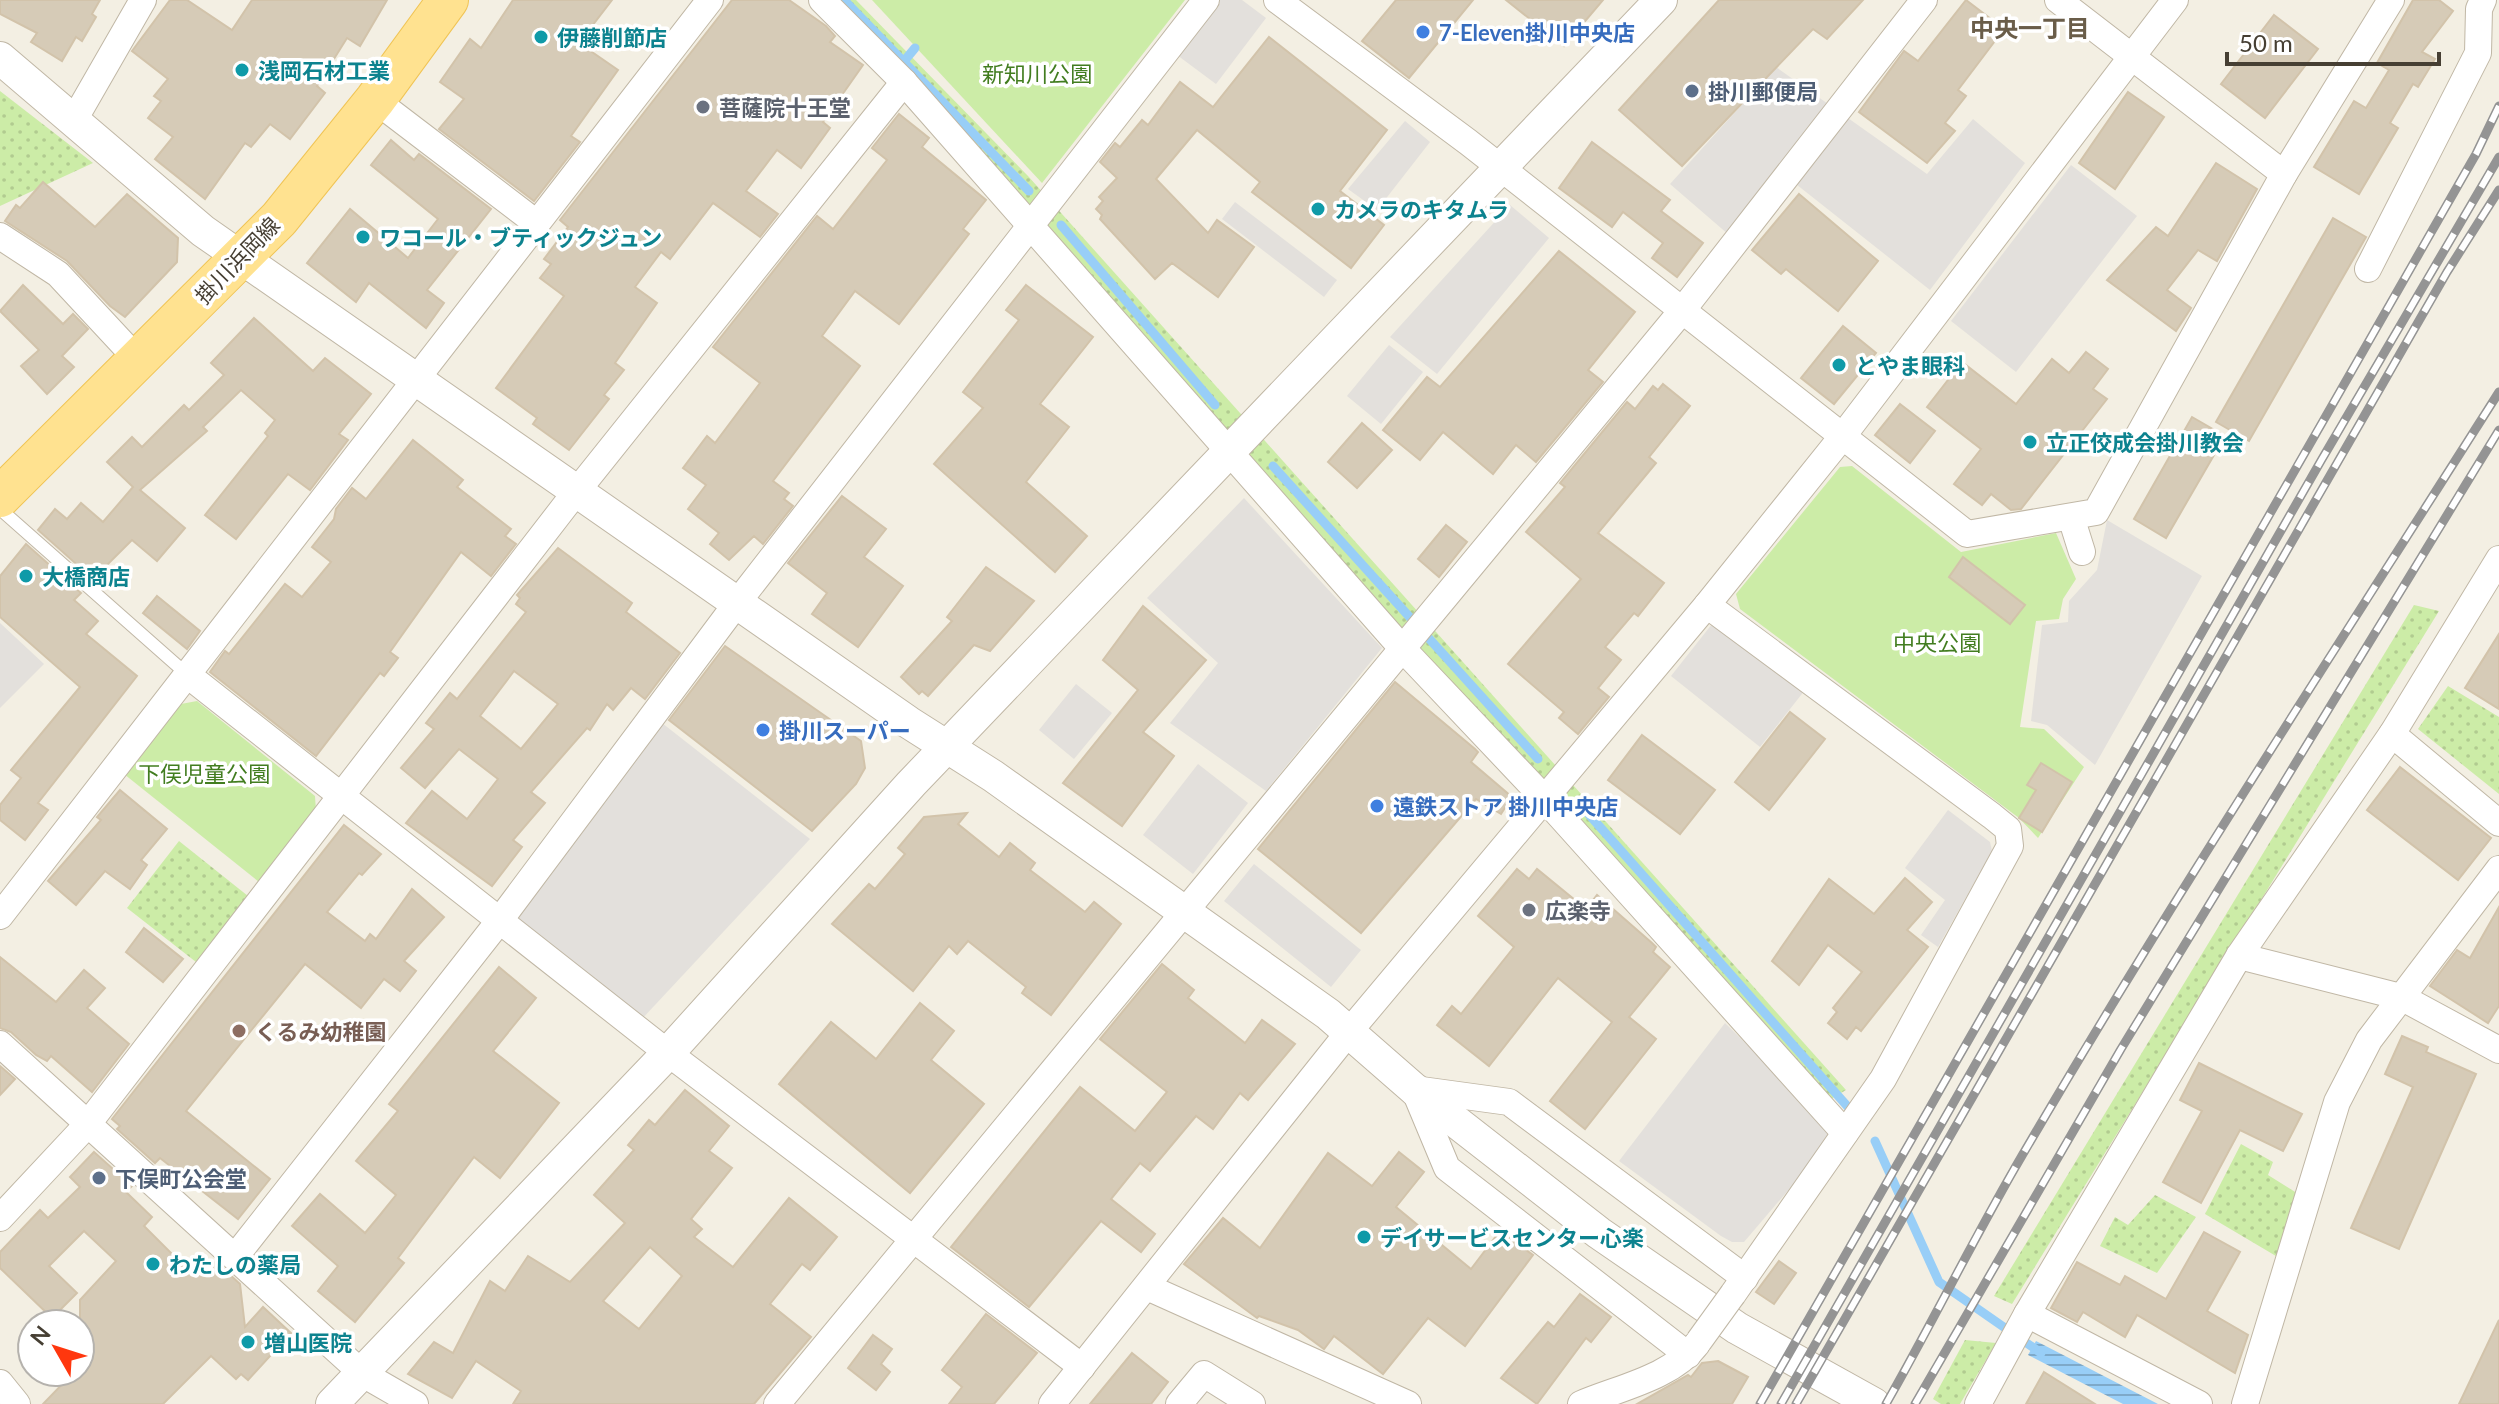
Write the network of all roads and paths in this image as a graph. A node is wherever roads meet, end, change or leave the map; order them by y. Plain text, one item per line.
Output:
1 (143, 0) edge
2 (448, 0) edge
3 (710, 0) edge
4 (822, 0) edge
5 (1206, 0) edge
6 (1277, 0) edge
7 (1661, 0) edge
8 (1924, 0) edge
9 (2058, 0) edge
10 (2175, 0) edge
11 (2391, 0) edge
12 (2483, 0) edge
13 (2132, 56) junction
14 (0, 58) edge
15 (904, 82) junction
16 (375, 100) junction
17 (74, 120) junction
18 (1499, 169) junction
19 (2284, 174) junction
20 (535, 222) junction
21 (1033, 226) junction
22 (0, 236) edge
23 (241, 258) junction
24 (2368, 269) dead end
25 (1681, 312) junction
26 (138, 360) junction
27 (416, 378) junction
28 (1842, 437) junction
29 (1229, 450) junction
30 (577, 491) junction
31 (0, 497) edge
32 (0, 509) edge
33 (2071, 517) junction
34 (2082, 552) dead end
35 (2499, 559) edge
36 (737, 603) junction
37 (1707, 605) junction
38 (1401, 647) junction
39 (189, 676) junction
40 (2392, 734) junction
41 (948, 746) junction
42 (1543, 797) junction
43 (342, 798) junction
44 (2499, 823) edge
45 (2499, 869) edge
46 (1185, 910) junction
47 (0, 916) edge
48 (500, 920) junction
49 (2239, 956) junction
50 (2401, 997) junction
51 (1348, 1033) junction
52 (0, 1044) edge
53 (2499, 1050) edge
54 (668, 1053) junction
55 (1414, 1089) junction
56 (1852, 1124) junction
57 (87, 1125) junction
58 (0, 1218) edge
59 (917, 1238) junction
60 (235, 1257) junction
61 (1739, 1286) junction
62 (1147, 1287) junction
63 (2018, 1329) junction
64 (1693, 1348) junction
65 (1082, 1367) junction
66 (363, 1374) junction
67 (0, 1383) edge
68 (17, 1404) edge
69 (332, 1404) edge
70 (415, 1404) edge
71 (777, 1404) edge
72 (1052, 1404) edge
73 (1179, 1404) edge
74 (1252, 1404) edge
75 (1408, 1404) edge
76 (1581, 1404) edge
77 (1874, 1404) edge
78 (1978, 1404) edge
79 (2199, 1404) edge
80 (2245, 1404) edge

1 - 17 street
2 - 16 main road, 掛川浜岡線
3 - 20 street
4 - 15 street
5 - 21 street
6 - 18 street
7 - 18 street
8 - 25 street
9 - 13 street
10 - 13 street
11 - 19 street
12 - 24 street
13 - 19 street
13 - 28 street
14 - 17 street
15 - 21 street
15 - 30 street
16 - 20 street
16 - 23 main road, 掛川浜岡線
17 - 23 street
18 - 25 street
18 - 29 street
19 - 33 street
20 - 27 street
21 - 29 street
21 - 36 street
22 - 26 street
23 - 26 main road, 掛川浜岡線
23 - 27 street
25 - 28 street
25 - 38 street
26 - 31 main road, 掛川浜岡線
27 - 30 street
27 - 39 street
28 - 33 street
28 - 37 street
29 - 38 street
29 - 41 street
30 - 36 street
30 - 43 street
32 - 39 lane
33 - 34 street
35 - 40 street
36 - 41 street
36 - 48 street
37 - 42 street
37 - 56 street
38 - 42 street
38 - 46 street
39 - 43 street
39 - 47 street
40 - 44 street
40 - 49 street
41 - 46 street
41 - 54 street
42 - 51 street
42 - 56 street
43 - 48 street
43 - 57 street
45 - 50 street
46 - 51 street
46 - 59 street
48 - 54 street
48 - 60 street
49 - 50 street
49 - 63 street
50 - 53 street
50 - 80 street
51 - 55 street
51 - 62 street
52 - 57 street
54 - 59 street
54 - 66 street
55 - 61 street
55 - 64 street
55 - 77 street
56 - 61 street
57 - 58 street
57 - 60 street
59 - 65 street
59 - 71 street
60 - 66 street
61 - 64 street, bridge
62 - 65 street
62 - 75 street
63 - 78 street
63 - 79 street
64 - 76 street
65 - 72 street
66 - 69 street
66 - 70 street
67 - 68 street
73 - 74 street

